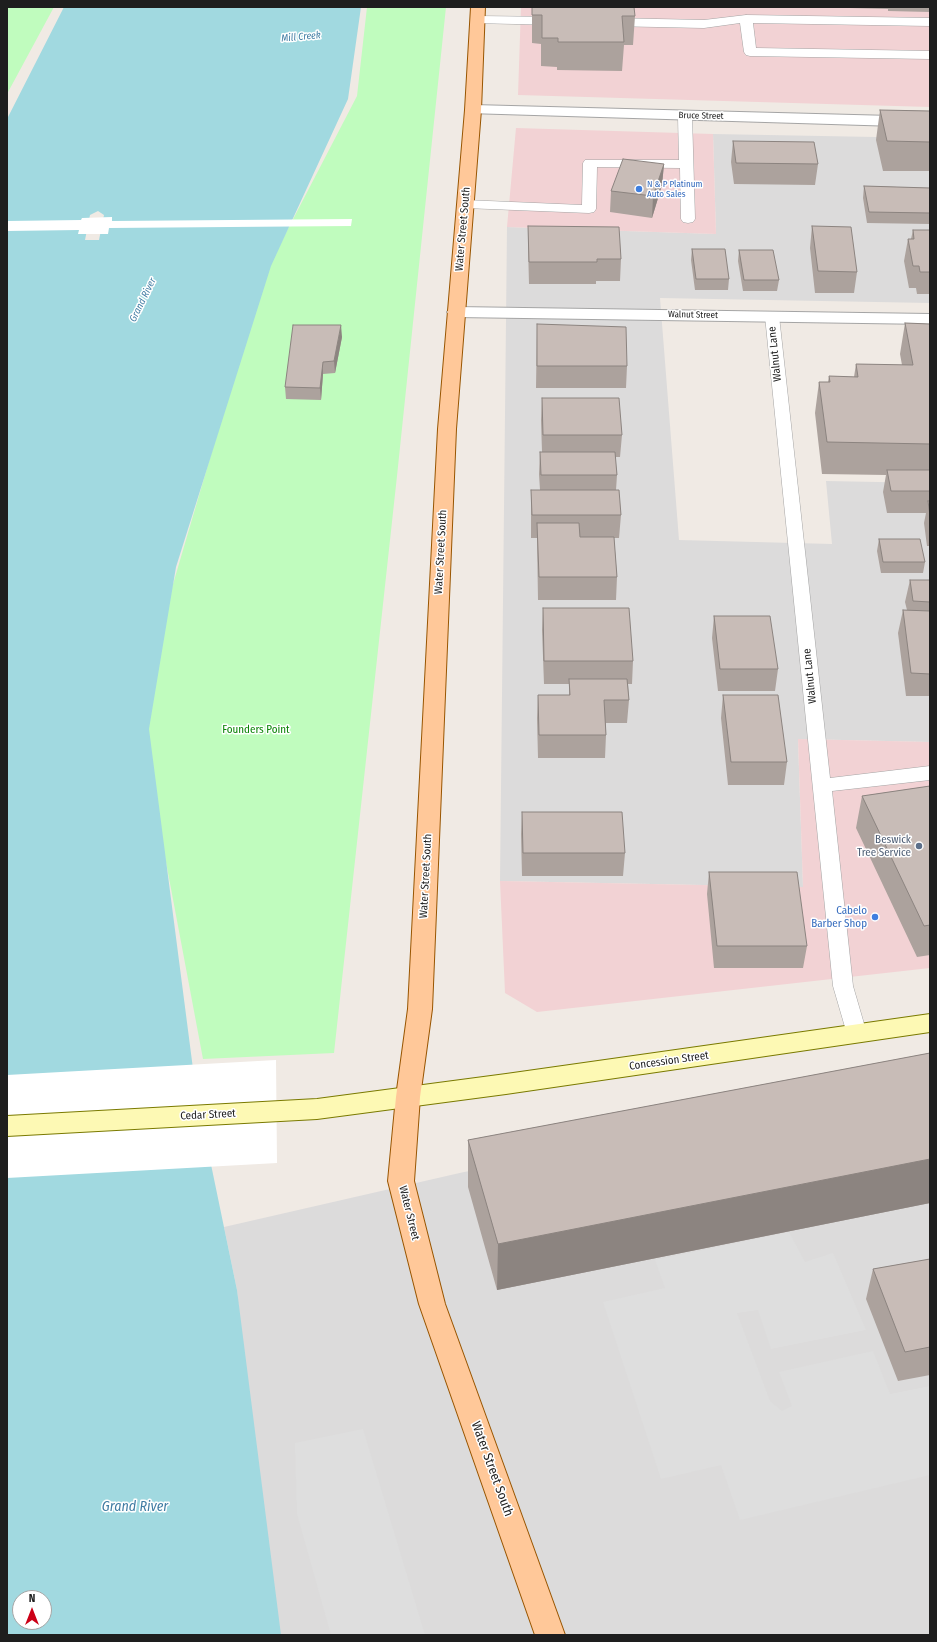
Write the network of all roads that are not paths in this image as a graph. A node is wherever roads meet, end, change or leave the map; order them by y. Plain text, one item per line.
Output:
1 (478, 14) edge
2 (746, 19) junction
3 (568, 21) edge
4 (600, 22) edge
5 (930, 22) edge
6 (930, 55) edge
7 (473, 110) junction
8 (685, 116) junction
9 (930, 122) edge
10 (686, 164) junction
11 (465, 204) junction
12 (688, 219) dead end
13 (456, 312) junction
14 (772, 316) junction
15 (930, 319) edge
16 (930, 773) edge
17 (822, 786) junction
18 (930, 1022) edge
19 (857, 1034) junction
20 (408, 1097) junction
21 (7, 1126) edge
22 (432, 1304) joint
23 (550, 1635) edge

1 - 3 lane
1 - 7 main road, Water Street South
2 - 4 lane
2 - 5 lane
2 - 6 lane
7 - 8 street, Bruce Street
7 - 11 main road, Water Street South
8 - 9 street, Bruce Street
8 - 10 lane
10 - 11 lane
10 - 12 lane
11 - 13 main road, Water Street South
13 - 14 street, Walnut Street
13 - 20 main road, Water Street South
14 - 15 street, Walnut Street
14 - 17 lane, Walnut Lane
16 - 17 lane
17 - 19 lane, Walnut Lane
18 - 19 main road, Concession Street
19 - 20 main road, Concession Street
20 - 21 main road, Cedar Street
20 - 22 main road, Water Street
22 - 23 main road, Water Street South

